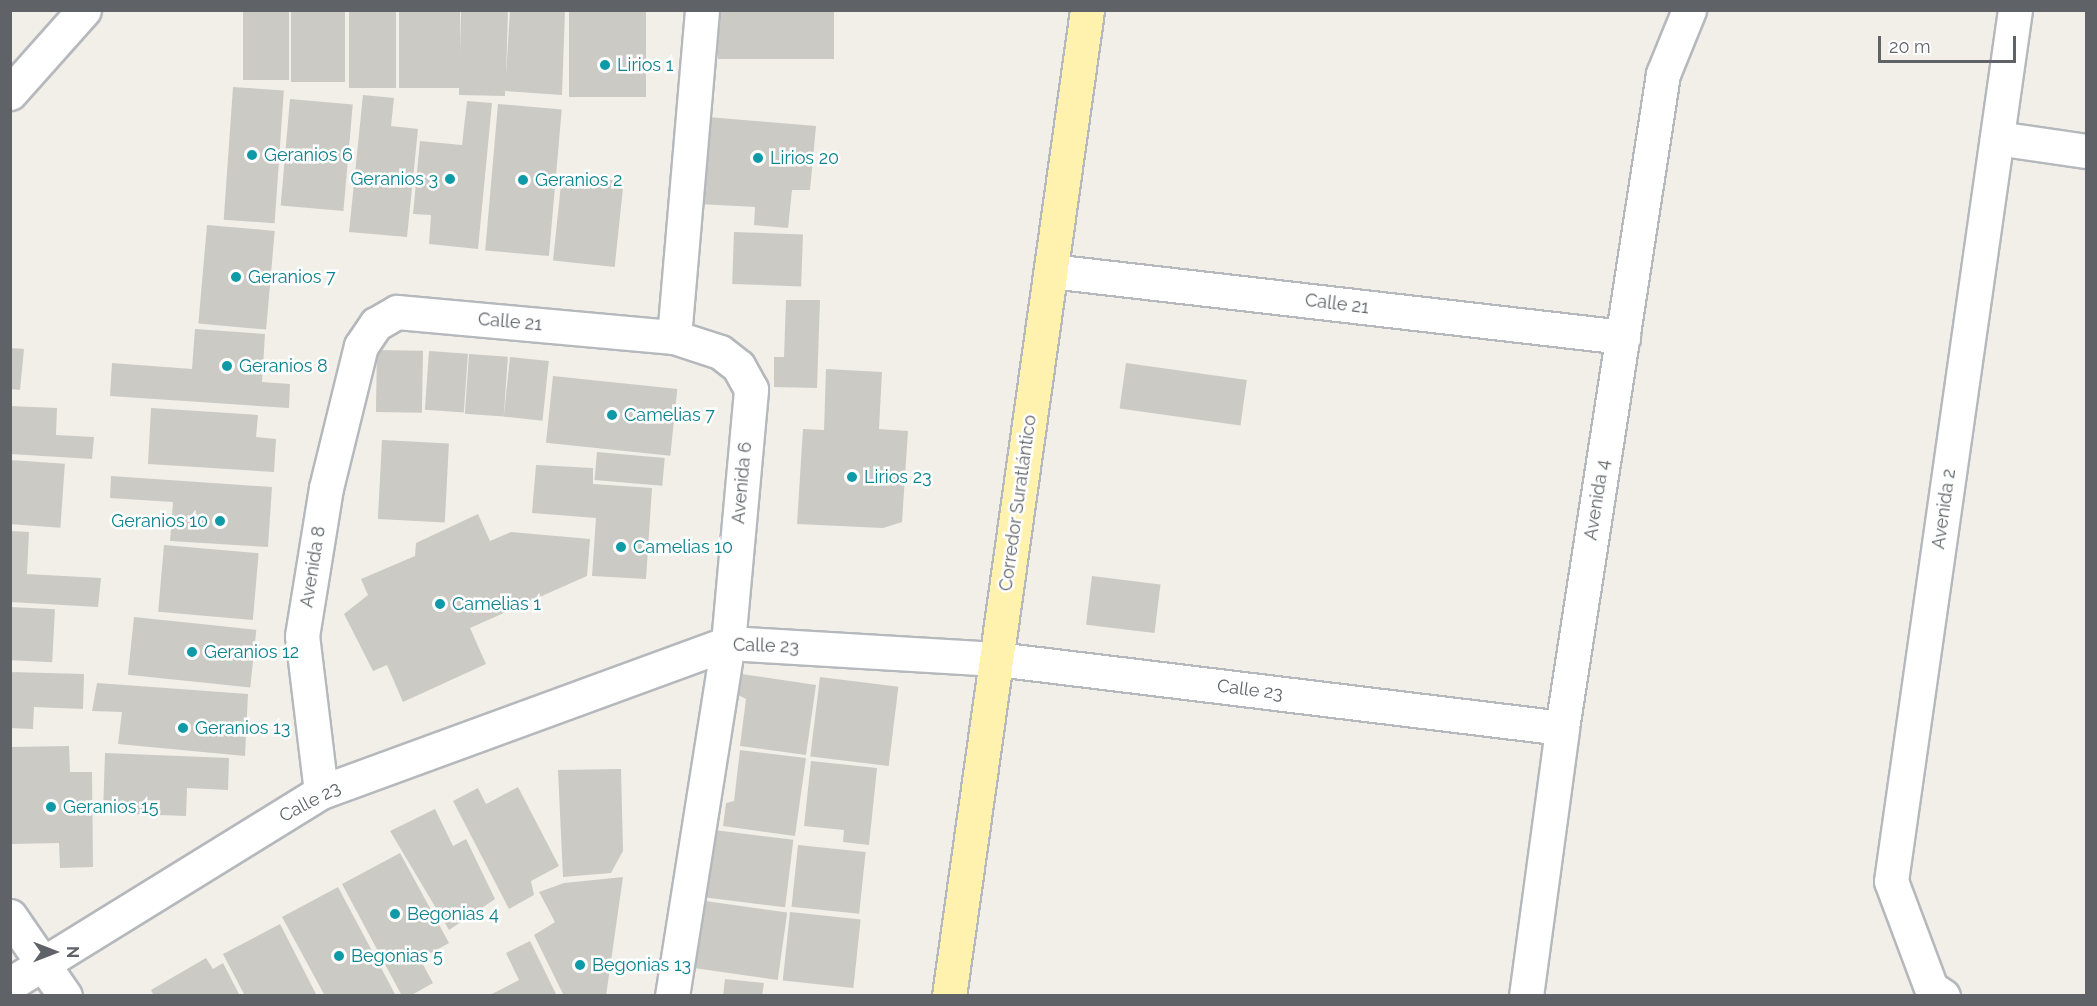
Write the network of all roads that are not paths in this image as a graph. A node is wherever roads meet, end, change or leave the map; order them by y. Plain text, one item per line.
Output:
1 (84, 10) edge
2 (1087, 10) edge
3 (1689, 10) edge
4 (2015, 10) edge
5 (702, 11) edge
6 (10, 93) edge
7 (1996, 138) junction
8 (2086, 151) edge
9 (1051, 271) junction
10 (674, 337) junction
11 (1623, 337) junction
12 (361, 346) joint
13 (728, 643) junction
14 (997, 659) junction
15 (1562, 728) junction
16 (321, 792) junction
17 (10, 915) edge
18 (43, 967) junction
19 (10, 984) edge
20 (65, 996) edge
21 (672, 996) edge
22 (949, 996) edge
23 (1526, 996) edge
24 (1943, 996) edge

1 - 6 street
2 - 9 main road, Corredor Suratlántico
3 - 11 street, Avenida 4
4 - 7 street, Avenida 2
5 - 10 street
7 - 8 street
7 - 24 street, Avenida 2
9 - 11 street, Calle 21
9 - 14 main road, Corredor Suratlántico
10 - 12 street, Calle 21
10 - 13 street, Avenida 6
11 - 15 street, Avenida 4
12 - 16 street, Avenida 8
13 - 14 street, Calle 23
13 - 16 street, Calle 23
13 - 21 street, Avenida 6
14 - 15 street, Calle 23
14 - 22 main road, Corredor Suratlántico
15 - 23 street, Avenida 4
16 - 18 street, Calle 23
17 - 18 street
18 - 19 street, Calle 23
18 - 20 street

